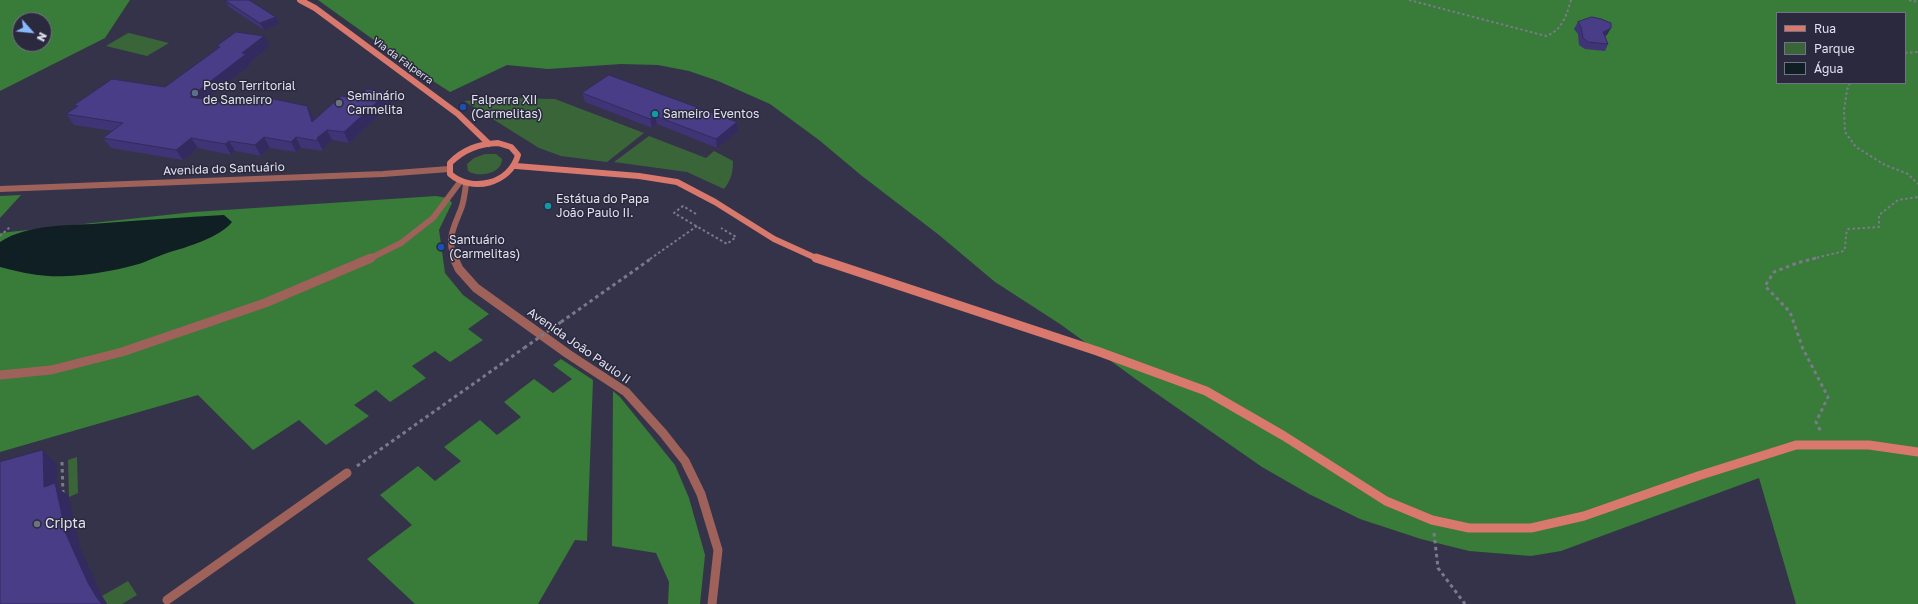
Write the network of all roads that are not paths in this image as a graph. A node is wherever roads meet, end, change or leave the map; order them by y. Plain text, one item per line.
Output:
1 (300, 0) edge
2 (489, 144) junction
3 (516, 166) junction
4 (449, 169) junction
5 (463, 183) junction
6 (0, 189) edge
7 (0, 375) edge
8 (1918, 452) edge
9 (347, 473) road end
10 (167, 600) dead end
11 (712, 604) edge

1 - 2 main road, Via da Falperra
2 - 3 main road
2 - 4 main road
3 - 5 main road
3 - 8 main road
4 - 5 main road
4 - 6 street, Avenida do Santuário
5 - 7 street
5 - 11 street, Avenida João Paulo II
9 - 10 street

